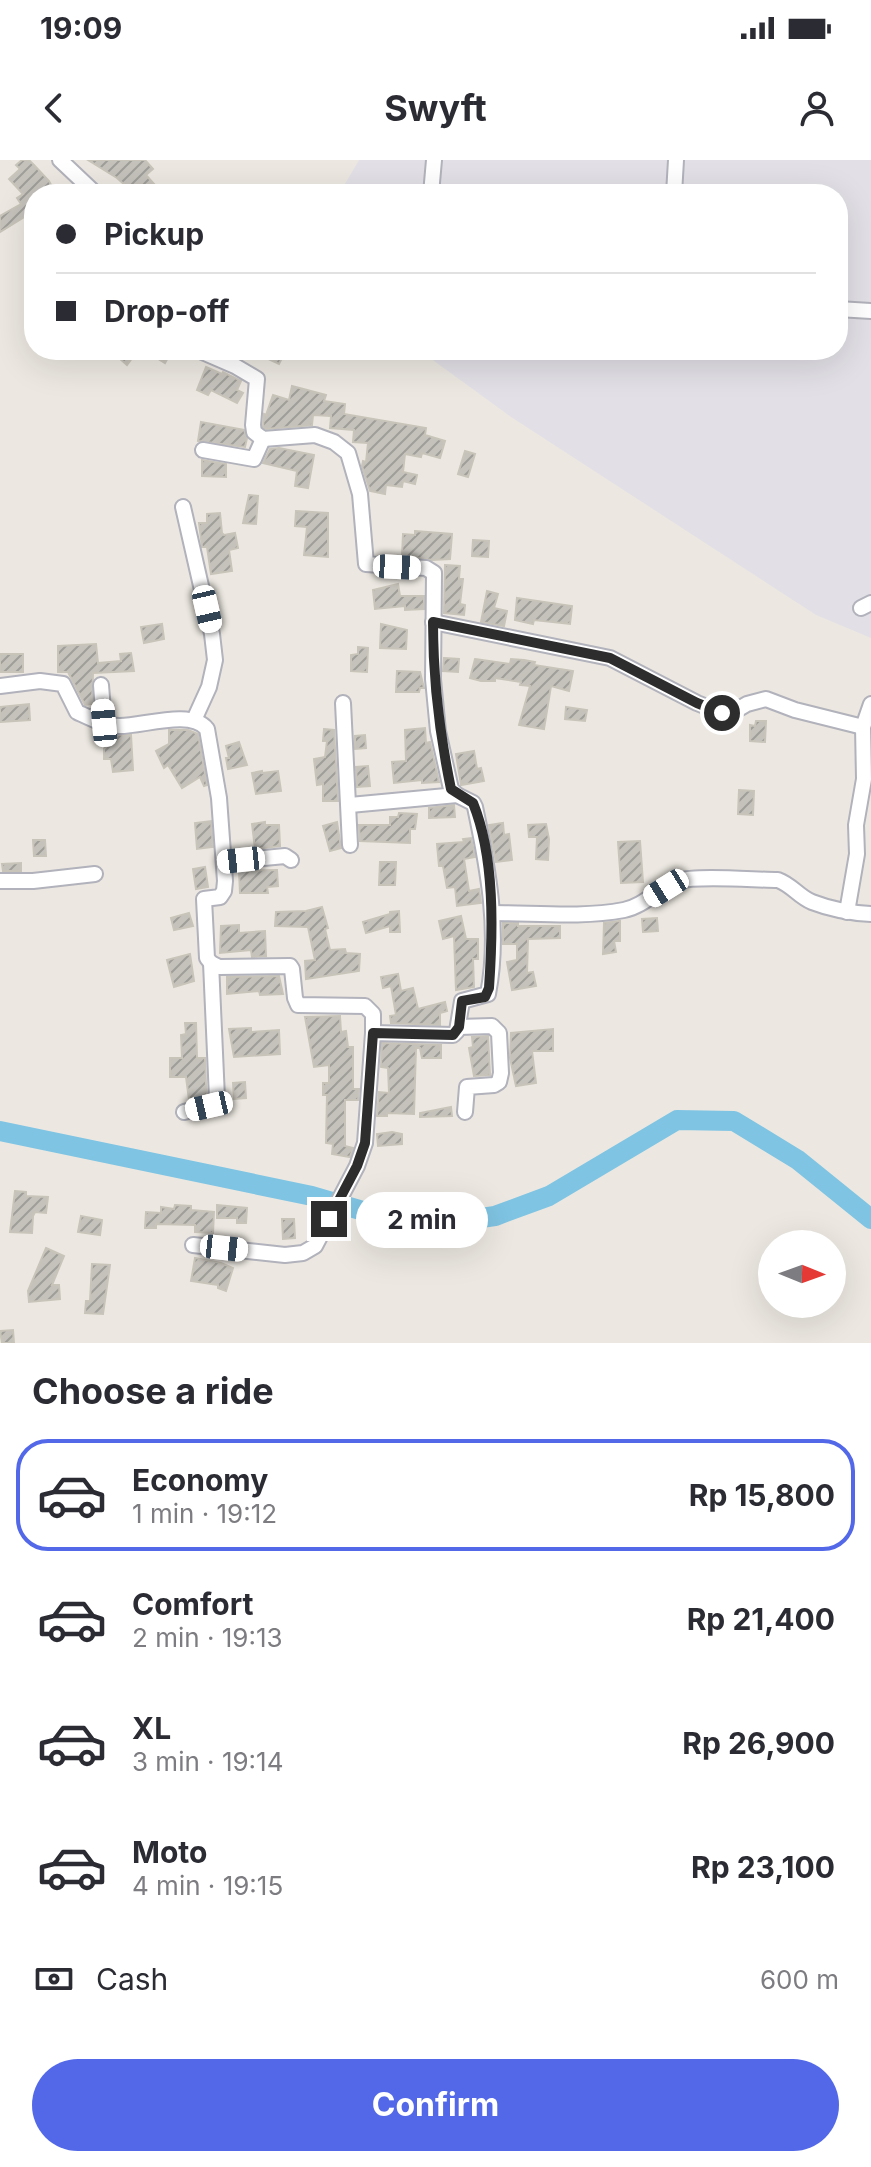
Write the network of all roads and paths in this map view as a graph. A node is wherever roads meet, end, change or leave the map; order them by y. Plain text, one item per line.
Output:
1 (60, 160) edge
2 (434, 160) edge
3 (676, 160) edge
4 (85, 184) edge
5 (432, 184) edge
6 (675, 184) edge
7 (848, 310) edge
8 (871, 311) edge
9 (221, 360) edge
10 (263, 439) junction
11 (203, 450) dead end
12 (183, 507) dead end
13 (433, 622) junction
14 (101, 685) dead end
15 (0, 686) edge
16 (343, 703) dead end
17 (871, 704) edge
18 (194, 720) junction
19 (104, 723) junction
20 (863, 727) junction
21 (867, 780) edge
22 (457, 795) junction
23 (350, 805) junction
24 (350, 845) dead end
25 (291, 860) dead end
26 (224, 862) junction
27 (95, 874) dead end
28 (0, 881) edge
29 (847, 912) junction
30 (493, 913) junction
31 (871, 914) edge
32 (211, 963) junction
33 (459, 1027) junction
34 (373, 1033) junction
35 (184, 1112) dead end
36 (465, 1112) dead end
37 (193, 1245) dead end

1 - 4 street
2 - 5 street
3 - 6 street
7 - 8 street
9 - 10 street
10 - 11 street
10 - 13 street
12 - 18 street
13 - 20 street
13 - 22 street
14 - 19 street
15 - 19 street
16 - 23 street
17 - 20 street
18 - 19 street
18 - 26 street
20 - 21 street
21 - 29 street
22 - 23 street
22 - 30 street
23 - 24 street
25 - 26 street
26 - 32 street
27 - 28 street
29 - 30 street
29 - 31 street
30 - 33 street
32 - 34 street
32 - 35 street
33 - 34 street
33 - 36 street
34 - 37 street

